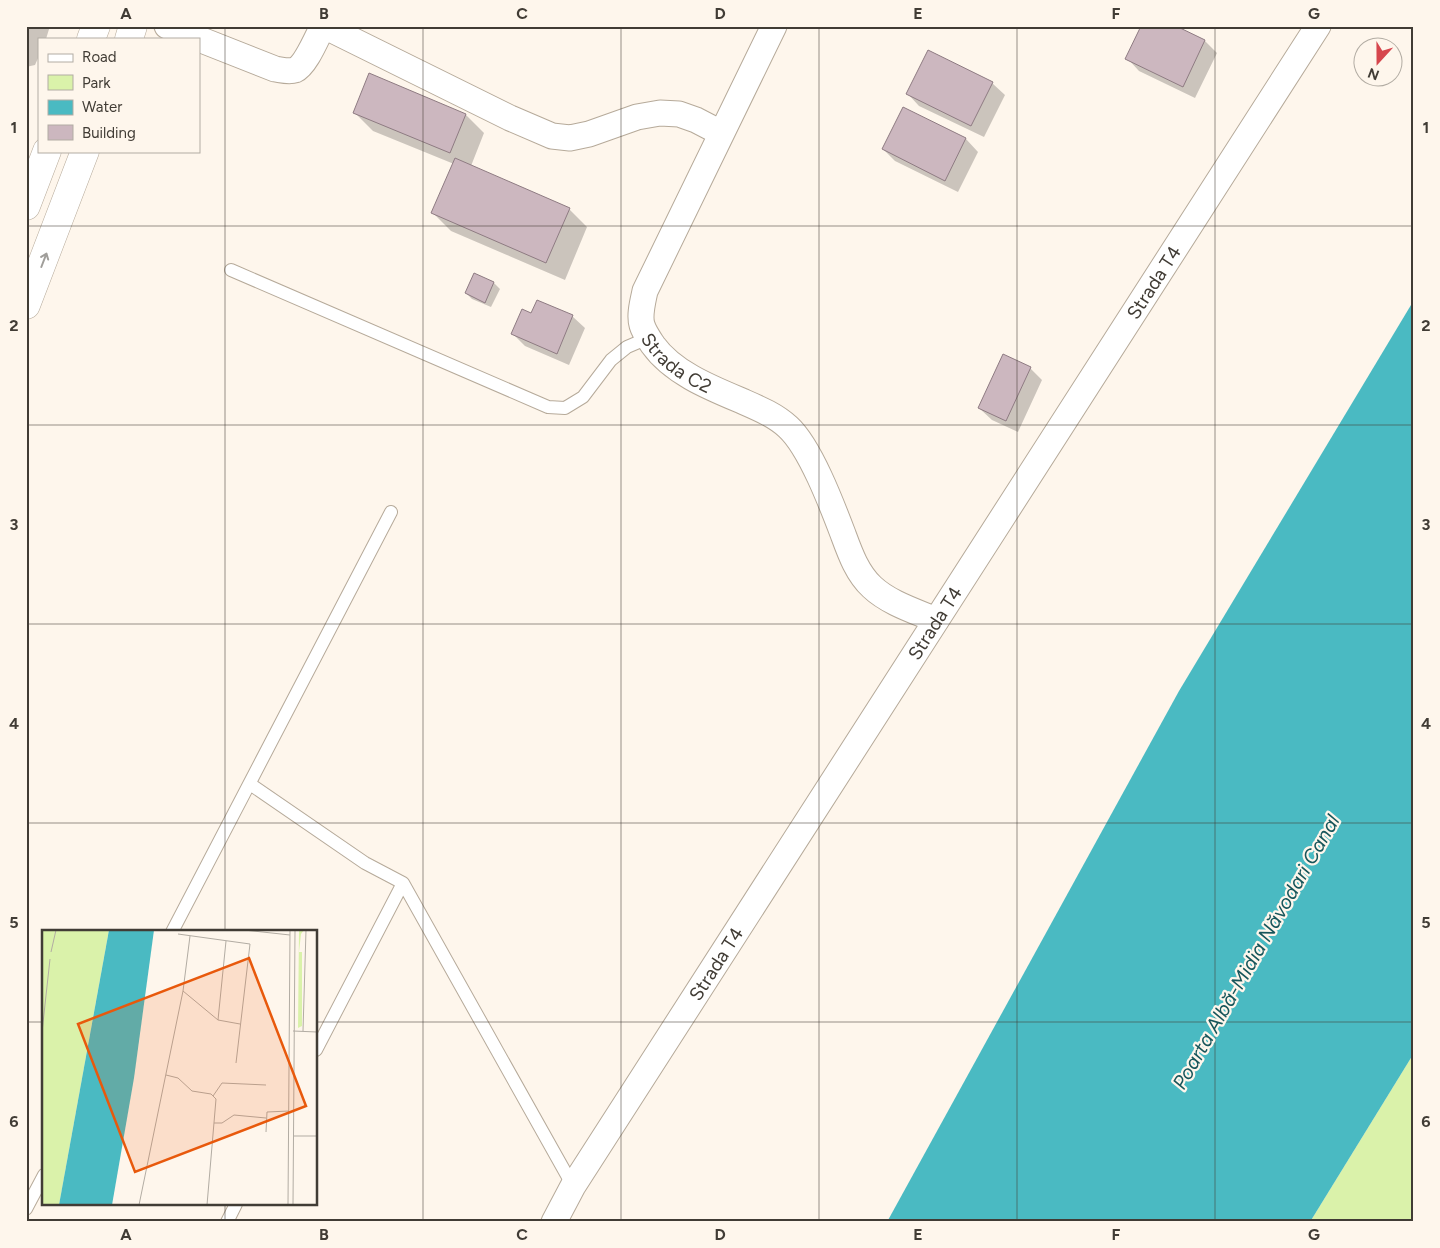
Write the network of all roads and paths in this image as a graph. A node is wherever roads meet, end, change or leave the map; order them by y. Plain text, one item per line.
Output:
1 (96, 26) edge
2 (133, 26) edge
3 (167, 26) edge
4 (324, 26) edge
5 (774, 26) edge
6 (1318, 26) edge
7 (91, 38) edge
8 (129, 38) edge
9 (197, 38) edge
10 (200, 39) edge
11 (722, 133) junction
12 (47, 152) edge
13 (85, 152) edge
14 (26, 206) edge
15 (231, 270) dead end
16 (26, 305) edge
17 (648, 338) junction
18 (391, 512) dead end
19 (936, 620) junction
20 (250, 784) junction
21 (403, 883) junction
22 (173, 930) edge
23 (318, 1046) edge
24 (42, 1179) edge
25 (574, 1186) junction
26 (235, 1206) edge
27 (26, 1209) edge
28 (227, 1222) edge
29 (554, 1222) edge

1 - 7 main road
2 - 8 main road
3 - 9 street
4 - 10 street
4 - 11 street
5 - 11 street, Strada C2
6 - 19 street, Strada T4
11 - 17 street, Strada C2
12 - 14 main road
16 -> 13 main road
15 - 17 lane
17 - 19 street, Strada C2
18 - 20 lane
19 - 25 street, Strada T4
20 - 21 lane
20 - 22 lane
21 - 23 lane
21 - 25 lane
24 - 27 lane
25 - 29 street, Strada T4
26 - 28 lane

